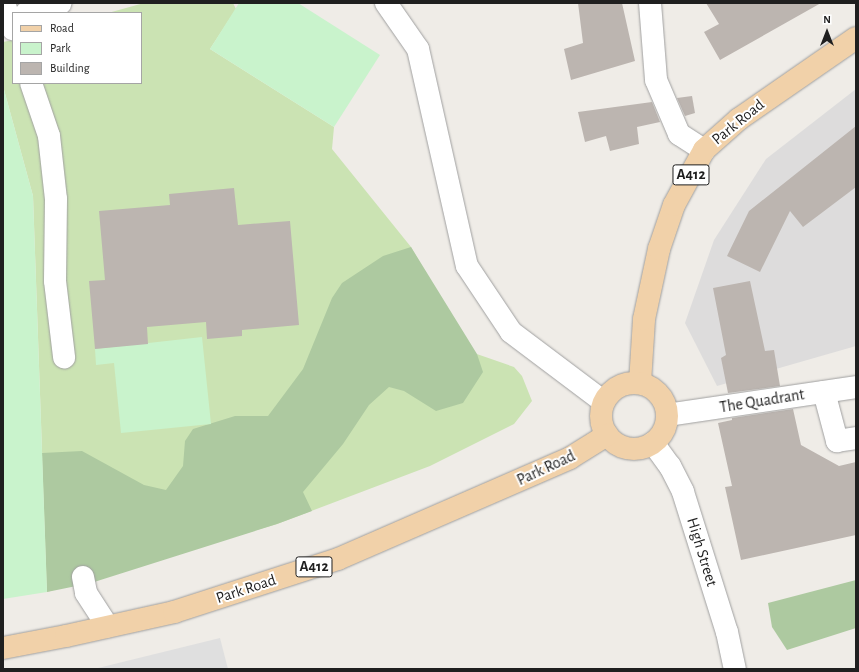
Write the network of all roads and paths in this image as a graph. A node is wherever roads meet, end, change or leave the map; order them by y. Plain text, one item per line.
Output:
1 (60, 3) edge
2 (386, 3) edge
3 (650, 3) edge
4 (27, 12) edge
5 (856, 38) edge
6 (31, 84) edge
7 (704, 150) junction
8 (64, 357) dead end
9 (640, 383) junction
10 (856, 386) edge
11 (824, 392) junction
12 (604, 402) junction
13 (667, 415) junction
14 (607, 435) junction
15 (856, 438) edge
16 (653, 443) junction
17 (83, 577) dead end
18 (108, 627) junction
19 (3, 648) edge
20 (735, 669) edge

1 - 4 street
2 - 12 street
3 - 7 street
5 - 7 main road, Park Road / A412
6 - 8 street
7 - 9 main road, Park Road / A412
9 - 12 main road
9 - 13 main road
10 - 11 street, The Quadrant
11 - 13 street, The Quadrant
11 - 15 street
12 - 14 main road
13 - 16 main road
14 - 16 main road
14 - 18 main road, Park Road / A412
16 - 20 street, High Street
17 - 18 street
18 - 19 main road, Park Road / A412

